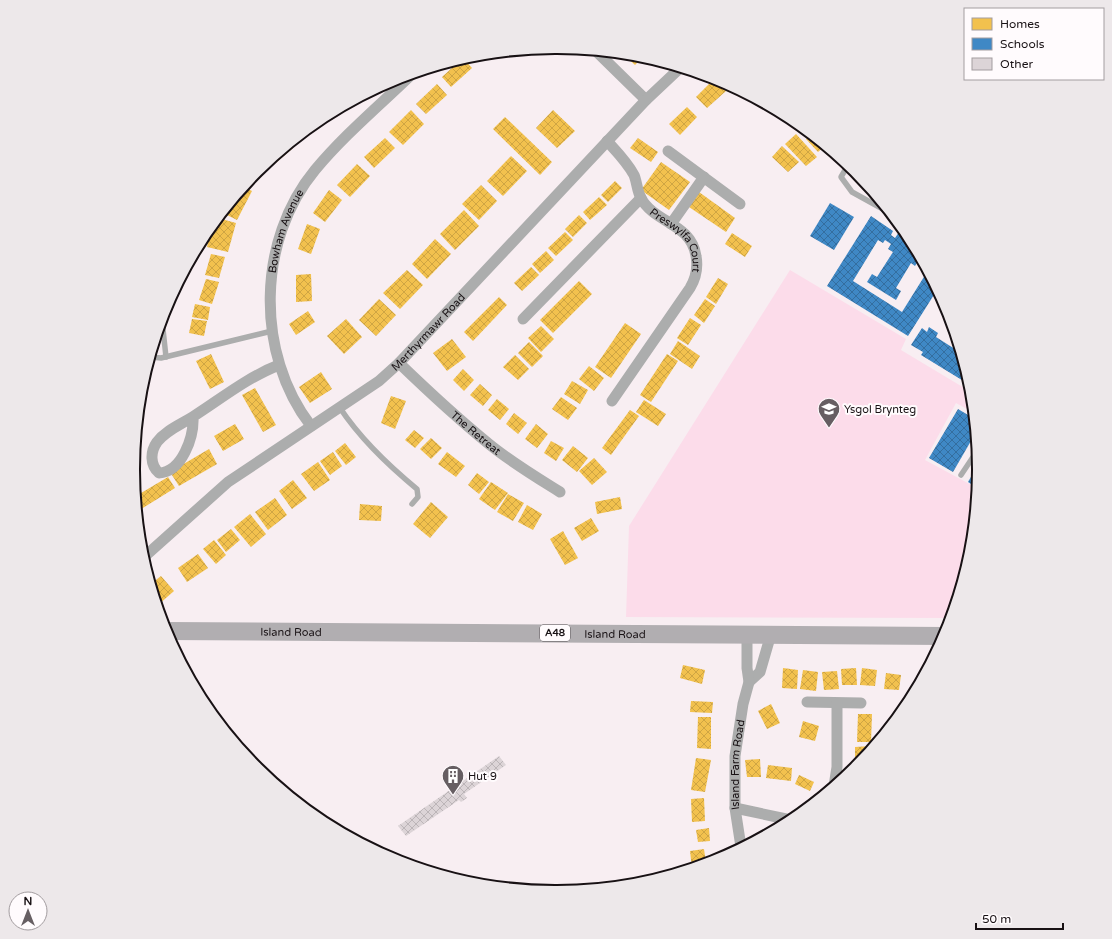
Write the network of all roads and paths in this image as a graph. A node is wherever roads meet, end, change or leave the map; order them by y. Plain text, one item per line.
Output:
1 (602, 57) edge
2 (676, 72) edge
3 (401, 84) edge
4 (646, 100) junction
5 (607, 141) junction
6 (668, 151) dead end
7 (845, 171) edge
8 (704, 177) junction
9 (641, 198) junction
10 (740, 204) dead end
11 (876, 205) edge
12 (671, 224) junction
13 (523, 318) dead end
14 (272, 331) junction
15 (164, 334) edge
16 (166, 356) junction
17 (157, 357) edge
18 (399, 363) junction
19 (279, 365) junction
20 (612, 401) dead end
21 (340, 408) junction
22 (193, 417) junction
23 (310, 426) junction
24 (972, 459) edge
25 (961, 475) dead end
26 (560, 492) dead end
27 (412, 504) dead end
28 (149, 553) edge
29 (173, 631) edge
30 (746, 634) junction
31 (771, 634) junction
32 (937, 636) edge
33 (749, 682) junction
34 (807, 702) dead end
35 (861, 703) dead end
36 (837, 704) junction
37 (835, 777) edge
38 (734, 808) junction
39 (782, 818) edge
40 (740, 842) edge

1 - 4 street
2 - 4 street, Merthyrmawr Road
3 - 14 street, Bowham Avenue
4 - 5 street, Merthyrmawr Road
5 - 9 street, Preswylfa Court
5 - 18 street, Merthyrmawr Road
6 - 8 street
7 - 11 lane
8 - 10 street
8 - 12 street
9 - 12 street, Preswylfa Court
9 - 13 street
12 - 20 street, Preswylfa Court
14 - 16 lane
14 - 19 street, Bowham Avenue
15 - 16 lane
16 - 17 lane
18 - 21 street, Merthyrmawr Road
18 - 26 street, The Retreat
19 - 22 street
19 - 23 street, Bowham Avenue
21 - 23 street, Merthyrmawr Road
21 - 27 lane
22 - 22 street
23 - 28 street, Merthyrmawr Road
24 - 25 lane
29 - 30 main road, Island Road / A48
30 - 31 main road, Island Road / A48
30 - 33 street, Island Farm Road
31 - 32 main road, Island Road / A48
31 - 33 street, Island Farm Road
33 - 38 street, Island Farm Road
34 - 36 street
35 - 36 street
36 - 37 street
38 - 39 street
38 - 40 street, Island Farm Road

